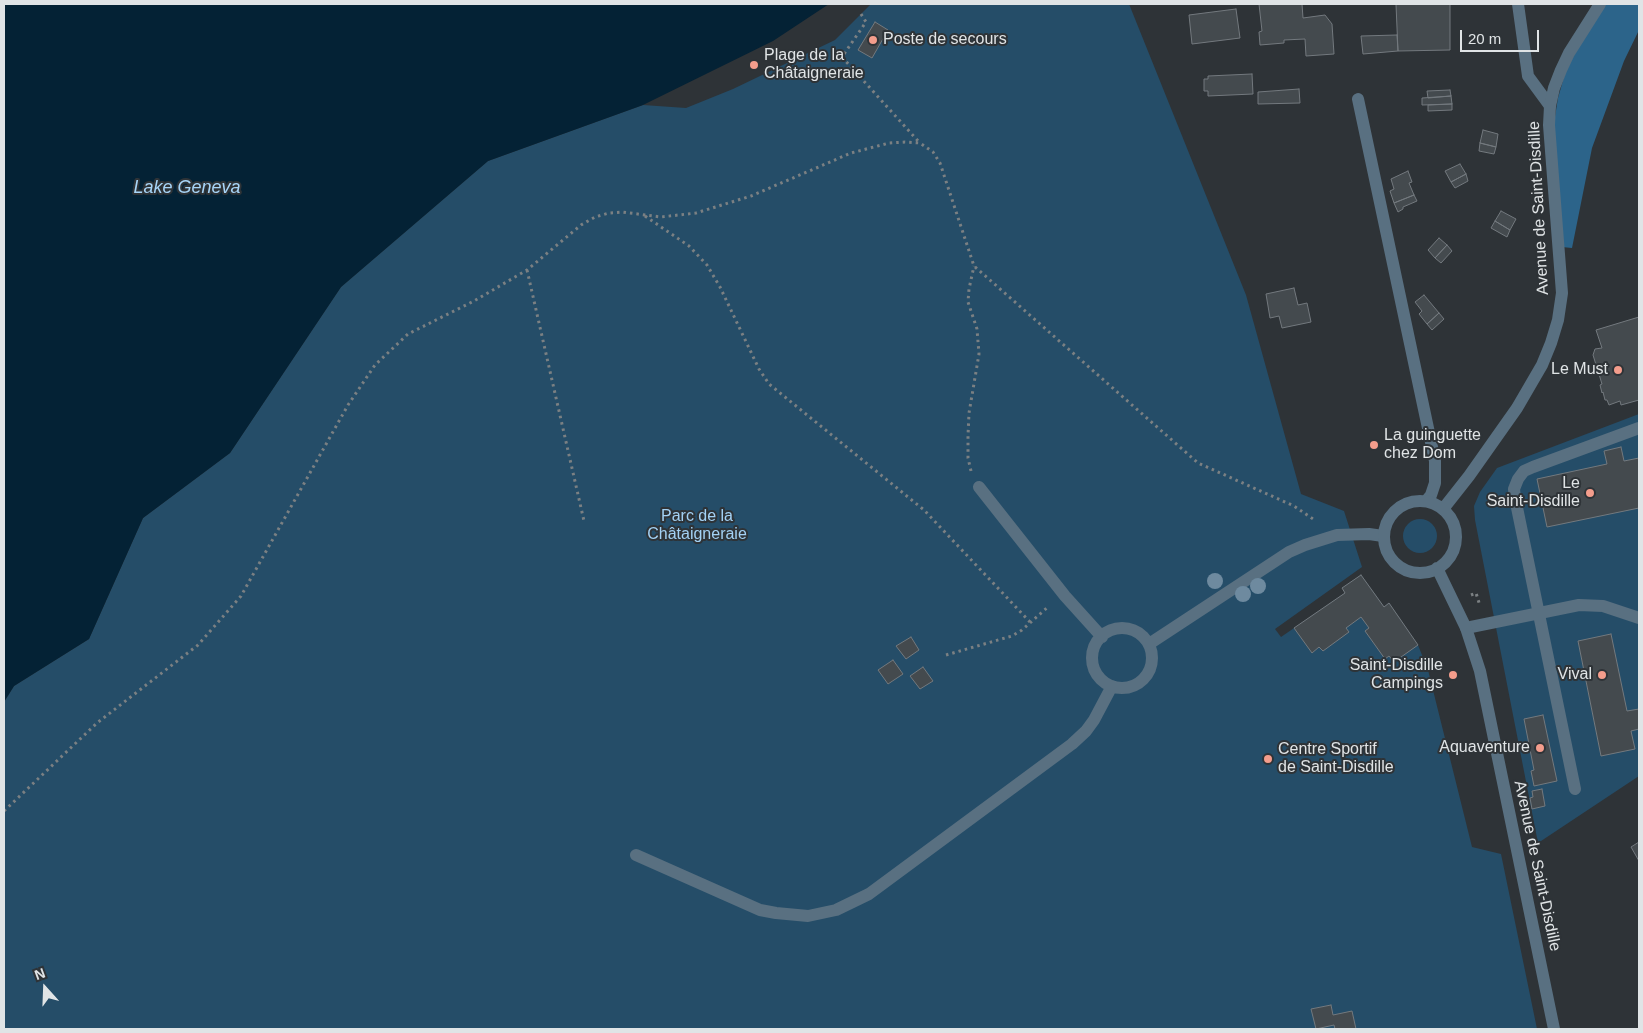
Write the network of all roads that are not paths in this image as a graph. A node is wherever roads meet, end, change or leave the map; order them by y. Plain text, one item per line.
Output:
1 (1518, 4) edge
2 (1600, 4) edge
3 (1358, 99) dead end
4 (1550, 106) junction
5 (1639, 428) edge
6 (978, 488) road end
7 (1426, 501) junction
8 (1443, 509) junction
9 (1383, 536) junction
10 (1437, 568) junction
11 (1538, 612) junction
12 (1639, 618) edge
13 (1466, 628) junction
14 (1102, 636) junction
15 (1149, 644) junction
16 (1112, 686) junction
17 (1575, 789) dead end
18 (636, 855) dead end
19 (1554, 1029) edge

1 - 4 street
2 - 4 street, Avenue de Saint-Disdille
3 - 7 street
4 - 8 street, Avenue de Saint-Disdille
5 - 11 street
6 - 14 street
7 - 8 street
7 - 9 street
8 - 10 street
9 - 10 street
9 - 15 street
10 - 13 street, Avenue de Saint-Disdille
11 - 12 street
11 - 13 street
11 - 17 street
13 - 19 street, Avenue de Saint-Disdille
14 - 15 street
14 - 16 street
15 - 16 street
16 - 18 street

